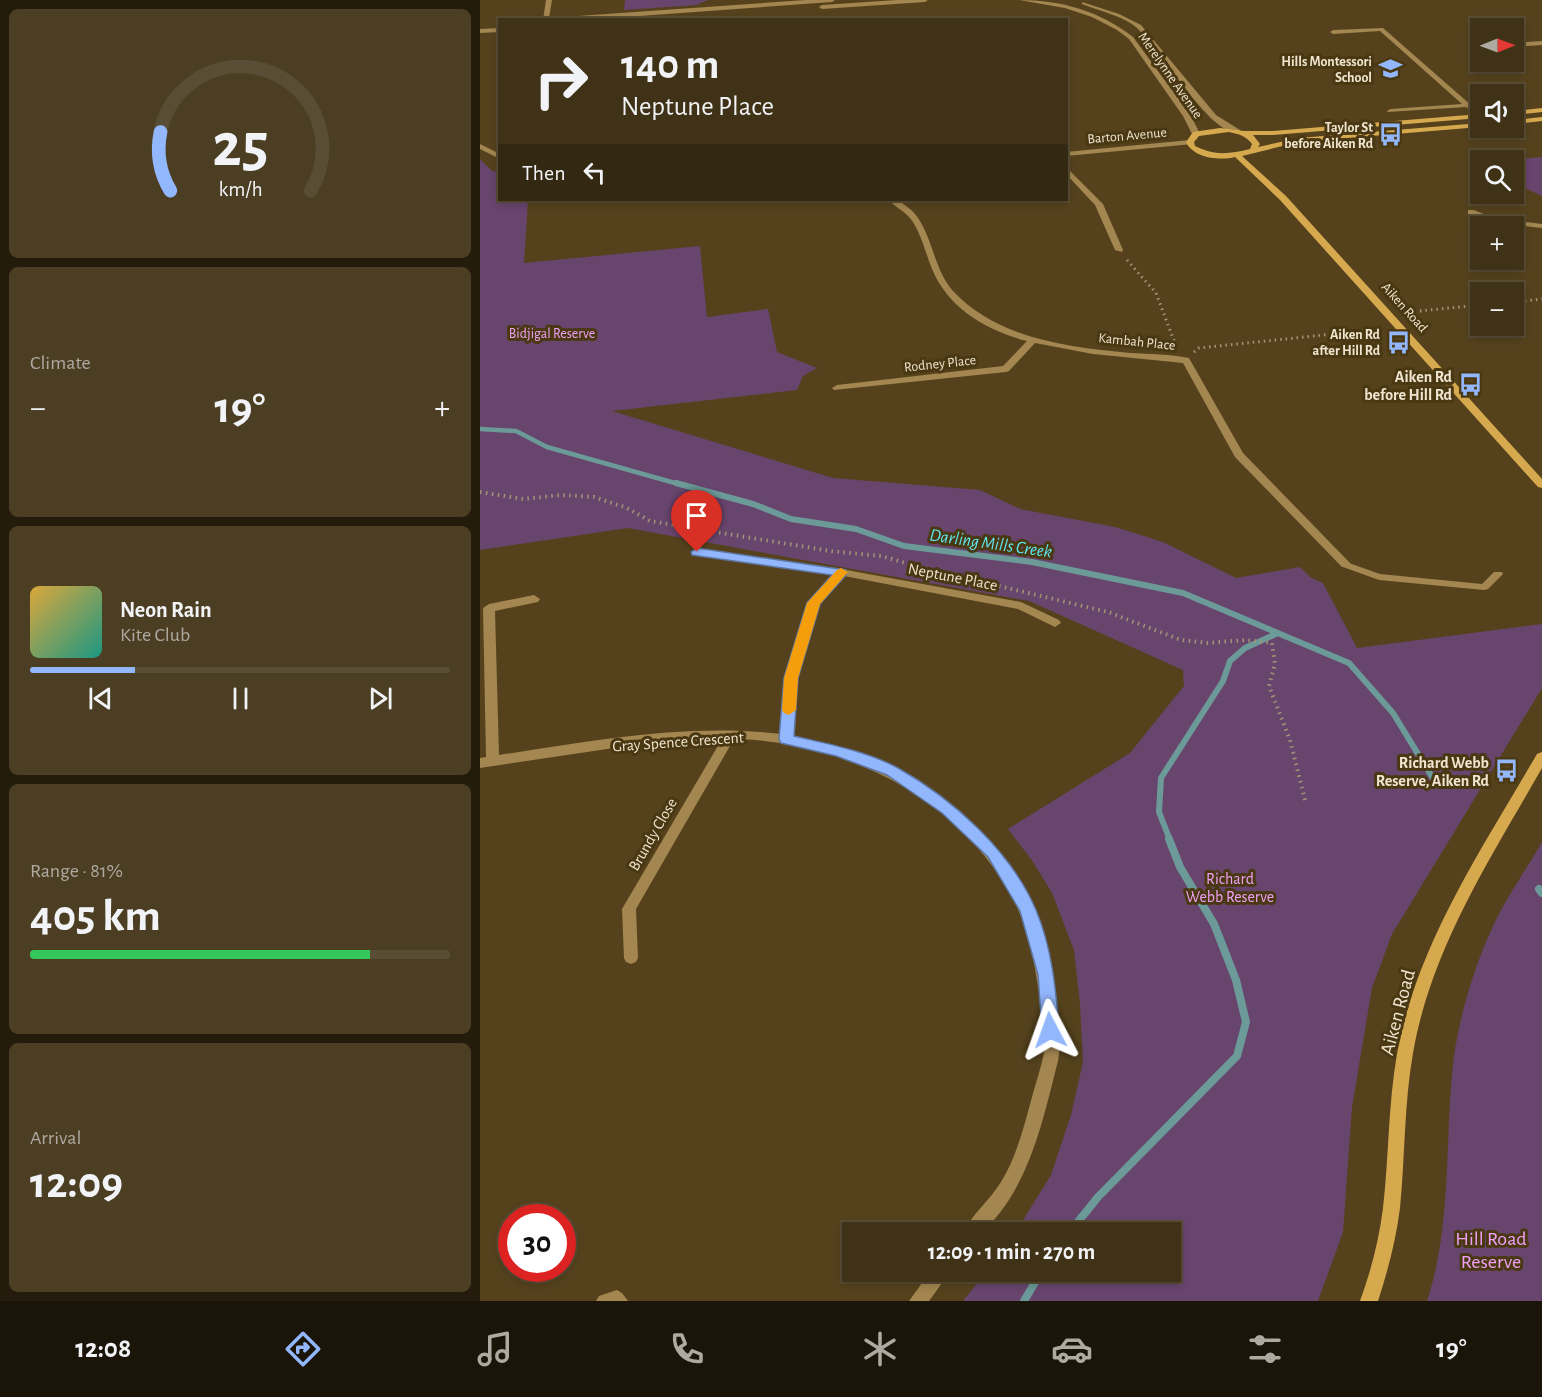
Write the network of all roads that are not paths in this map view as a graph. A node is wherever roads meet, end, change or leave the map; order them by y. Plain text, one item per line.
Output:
1 (549, 0) edge
2 (832, 0) edge
3 (925, 0) edge
4 (1022, 0) edge
5 (1071, 0) edge
6 (861, 2) edge
7 (1055, 2) edge
8 (644, 16) edge
9 (546, 18) edge
10 (598, 18) edge
11 (678, 18) edge
12 (498, 23) edge
13 (480, 24) edge
14 (1139, 26) junction
15 (1122, 29) junction
16 (498, 30) edge
17 (480, 31) edge
18 (1333, 32) dead end
19 (1542, 43) edge
20 (1524, 44) edge
21 (1168, 60) junction
22 (1148, 62) junction
23 (1467, 105) junction
24 (1470, 108) edge
25 (1542, 110) edge
26 (1390, 111) dead end
27 (1524, 112) edge
28 (1470, 117) edge
29 (1542, 119) edge
30 (1524, 121) edge
31 (1470, 126) edge
32 (1239, 132) junction
33 (1197, 134) junction
34 (1190, 142) junction
35 (480, 146) edge
36 (1254, 149) junction
37 (1068, 154) edge
38 (498, 156) edge
39 (1238, 156) junction
40 (1068, 171) edge
41 (894, 201) edge
42 (1471, 212) dead end
43 (1542, 226) edge
44 (1119, 250) road end
45 (1033, 340) junction
46 (837, 388) dead end
47 (1542, 485) edge
48 (697, 552) dead end
49 (1346, 565) joint
50 (842, 572) junction
51 (1498, 574) dead end
52 (534, 599) dead end
53 (484, 607) edge
54 (1055, 623) dead end
55 (731, 734) junction
56 (786, 739) junction
57 (1542, 758) edge
58 (486, 762) edge
59 (631, 958) dead end
60 (981, 1222) edge
61 (933, 1282) edge
62 (604, 1301) edge
63 (620, 1301) edge
64 (918, 1301) edge
65 (1369, 1301) edge

1 - 9 street
2 - 8 street
3 - 6 street
4 - 7 street, Merelynne Avenue
5 - 14 street, Merelynne Avenue
6 - 11 street
7 - 15 street, Merelynne Avenue
8 - 10 street
12 - 13 street
14 - 15 street
14 - 21 street, Merelynne Avenue
15 - 22 street, Merelynne Avenue
16 - 17 street
18 - 23 lane
19 - 20 street
21 - 22 street
21 - 32 street, Merelynne Avenue
22 - 33 street, Merelynne Avenue
23 - 24 lane
23 - 26 lane
25 - 27 street
28 - 32 street
29 - 30 street
31 - 36 street
32 - 33 street
32 - 36 street
33 - 34 street
34 - 37 street, Barton Avenue
34 - 39 street
35 - 38 street
36 - 39 street
39 - 47 street, Aiken Road
40 - 44 street
41 - 45 street, Kambah Place
42 - 43 street
45 - 46 street, Rodney Place
45 - 49 street, Kambah Place
48 - 50 street, Neptune Place
49 - 51 lane
50 - 54 street, Neptune Place
50 - 56 street
52 - 53 street, Gray Spence Crescent
53 - 58 street, Gray Spence Crescent
55 - 56 street, Gray Spence Crescent
55 - 58 street, Gray Spence Crescent
55 - 59 street, Brundy Close
56 - 60 street, Gray Spence Crescent
57 - 65 street, Aiken Road
61 - 64 street
62 - 63 lane

